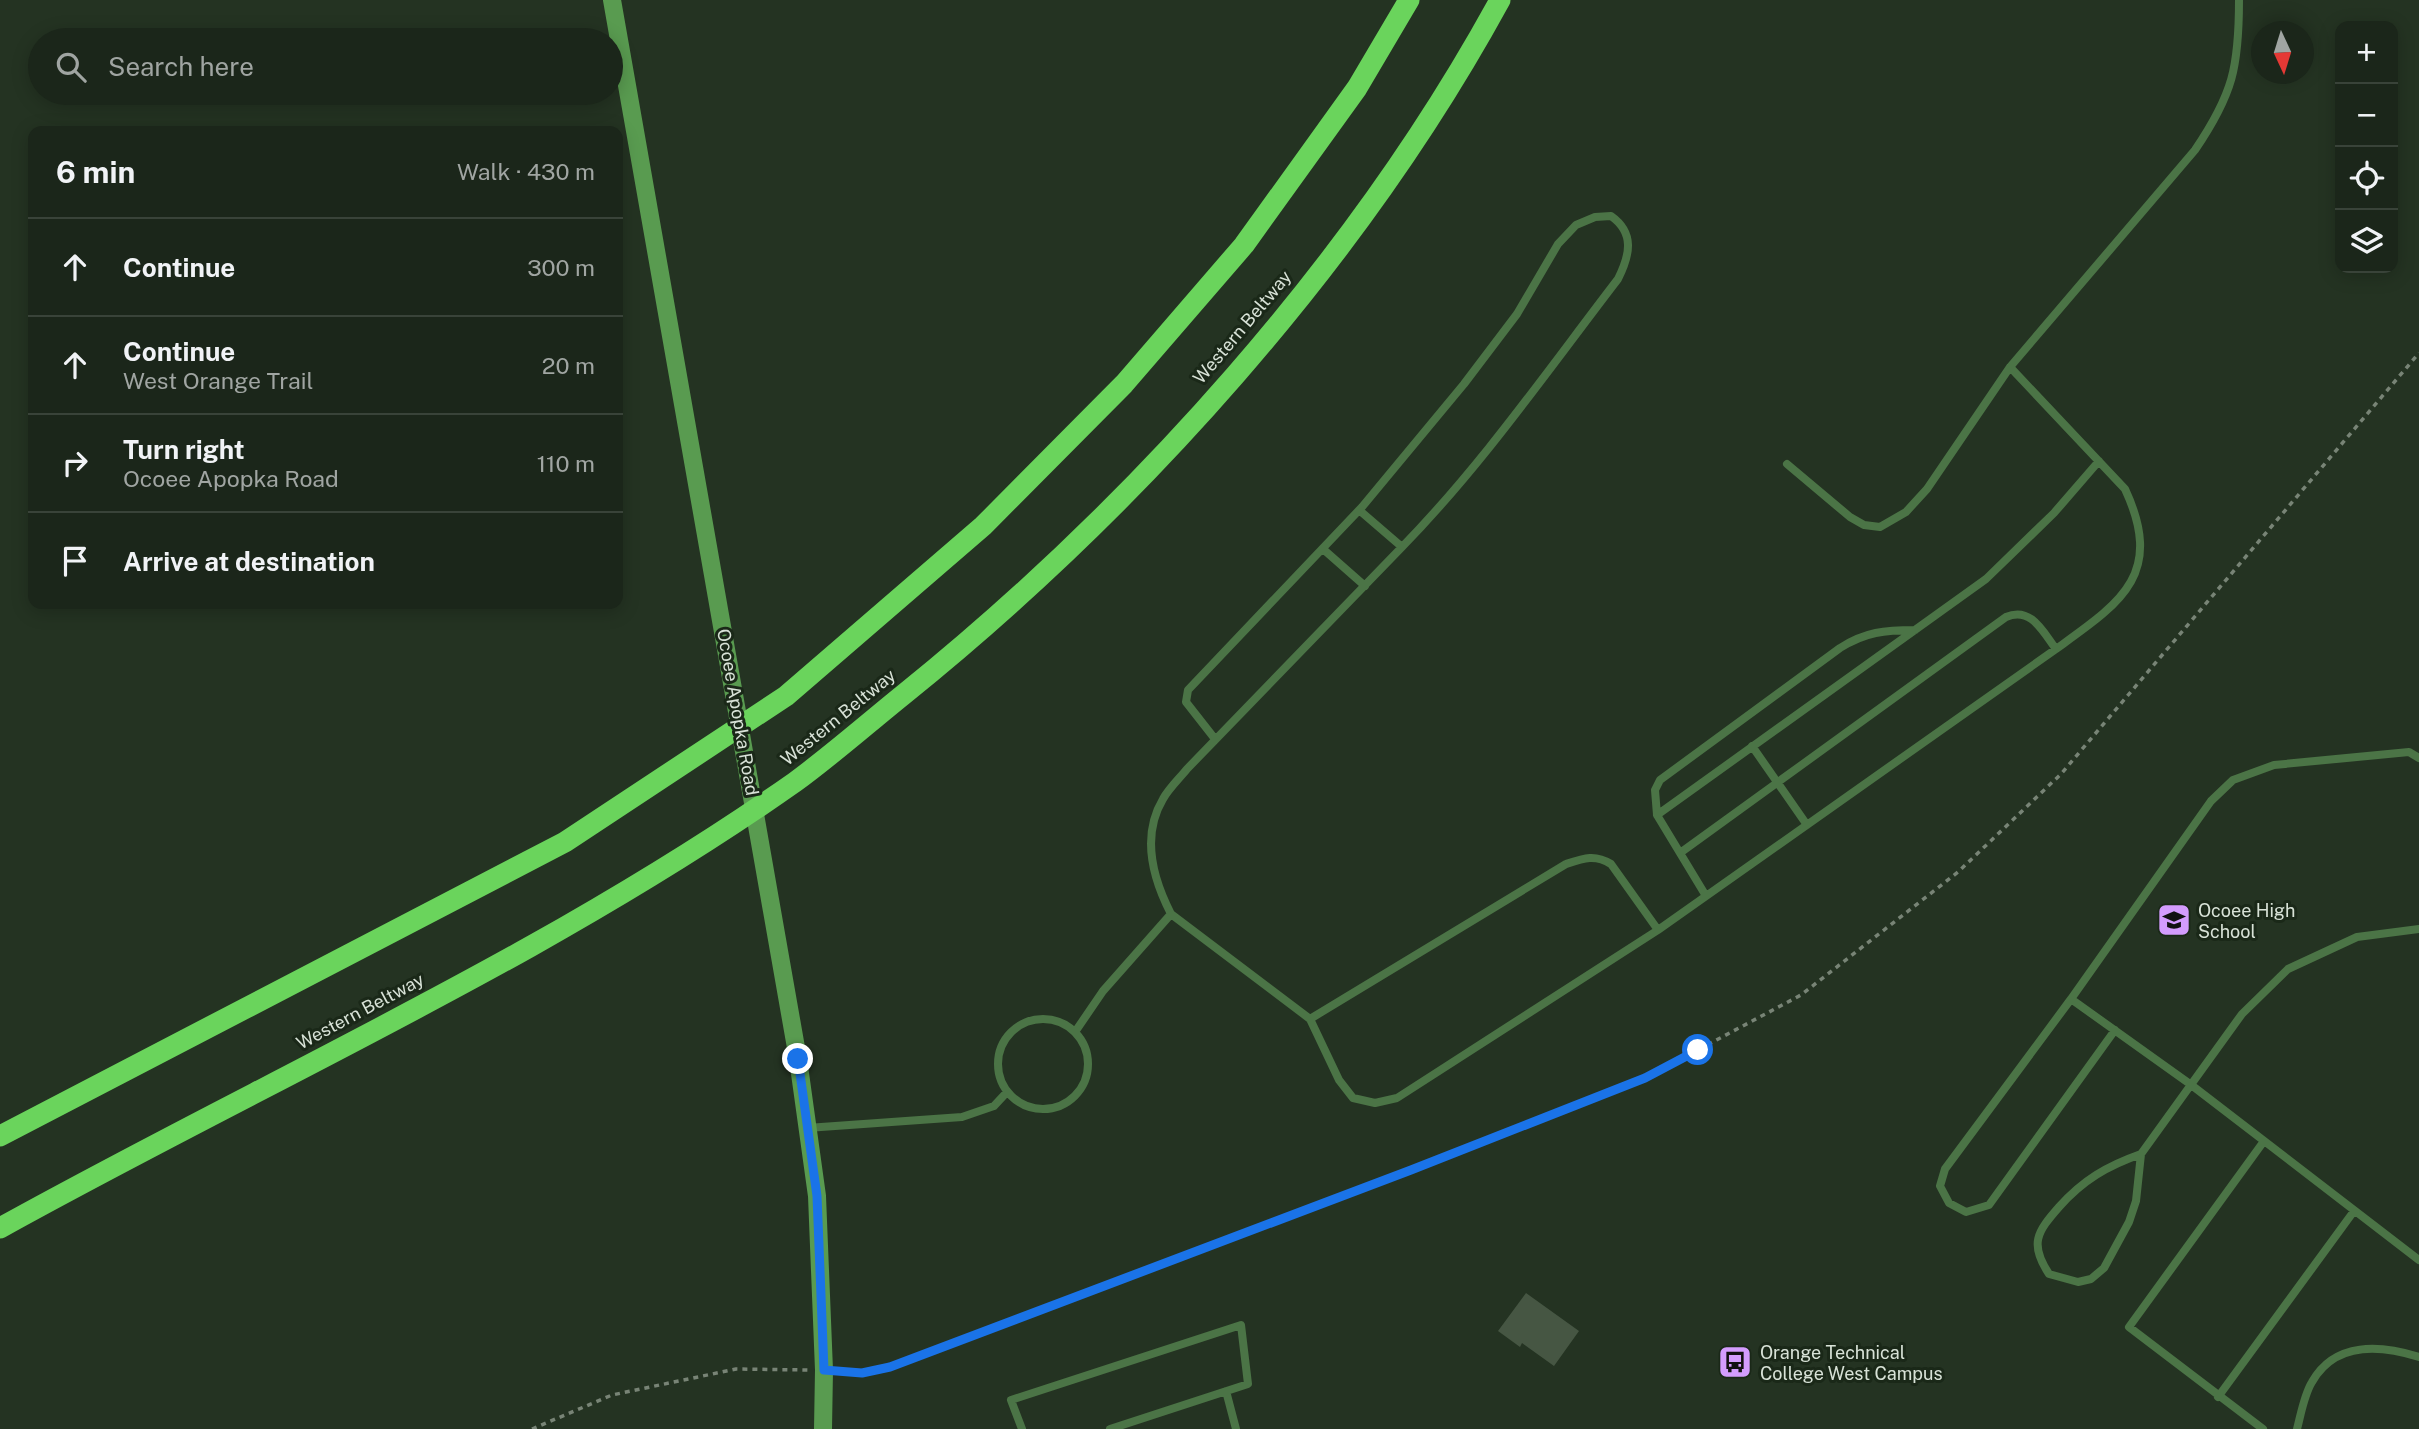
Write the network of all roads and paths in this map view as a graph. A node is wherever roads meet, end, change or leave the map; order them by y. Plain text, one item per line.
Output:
1 (612, 0) edge
2 (1409, 0) edge
3 (1500, 0) edge
4 (2239, 0) edge
5 (617, 28) edge
6 (623, 63) edge
7 (2419, 353) edge
8 (2010, 367) junction
9 (2099, 461) junction
10 (1787, 464) dead end
11 (1359, 510) junction
12 (1402, 547) junction
13 (1323, 549) junction
14 (1365, 586) junction
15 (1915, 630) junction
16 (2056, 649) junction
17 (1215, 740) junction
18 (1752, 746) junction
19 (2419, 758) edge
20 (1778, 782) junction
21 (1657, 815) junction
22 (1807, 825) junction
23 (1680, 853) junction
24 (1706, 896) junction
25 (1171, 914) junction
26 (2419, 929) edge
27 (1658, 930) junction
28 (2071, 999) junction
29 (1310, 1019) junction
30 (2115, 1030) junction
31 (1075, 1032) junction
32 (2190, 1084) junction
33 (1007, 1092) junction
34 (807, 1128) junction
35 (0, 1136) edge
36 (2264, 1141) junction
37 (2141, 1154) junction
38 (2354, 1211) junction
39 (0, 1228) edge
40 (2419, 1260) edge
41 (2419, 1357) edge
42 (824, 1370) junction
43 (1226, 1391) junction
44 (2218, 1396) junction
45 (532, 1429) edge
46 (822, 1429) edge
47 (1022, 1429) edge
48 (1110, 1429) edge
49 (1236, 1429) edge
50 (2263, 1429) edge
51 (2297, 1429) edge

1 - 5 main road, Ocoee Apopka Road
2 - 35 highway
3 - 39 highway, Western Beltway
4 - 8 lane
6 - 34 main road, Ocoee Apopka Road
7 - 42 path
8 - 9 lane
8 - 10 lane
9 - 15 lane
9 - 16 lane
11 - 12 lane
11 - 12 lane
11 - 13 lane
12 - 14 lane
13 - 14 lane
13 - 17 lane
14 - 17 lane
15 - 18 lane
15 - 21 lane
16 - 20 lane
16 - 22 lane
17 - 25 lane
18 - 20 lane
18 - 21 lane
19 - 28 lane
20 - 22 lane
20 - 23 lane
21 - 23 lane
22 - 24 lane
23 - 24 lane
24 - 27 lane
25 - 29 lane
25 - 31 lane
26 - 32 lane
27 - 29 lane
27 - 29 lane
28 - 30 lane
28 - 30 lane
30 - 32 lane
31 - 33 lane
31 - 33 lane
32 - 36 lane
32 - 37 lane
33 - 34 lane
34 - 42 main road, Ocoee Apopka Road
36 - 38 lane
36 - 44 lane
37 - 37 lane
38 - 40 lane
38 - 44 lane
41 - 51 lane
42 - 45 path
42 - 46 main road, Ocoee Apopka Road
43 - 47 lane
43 - 48 lane
43 - 49 lane
44 - 50 lane

